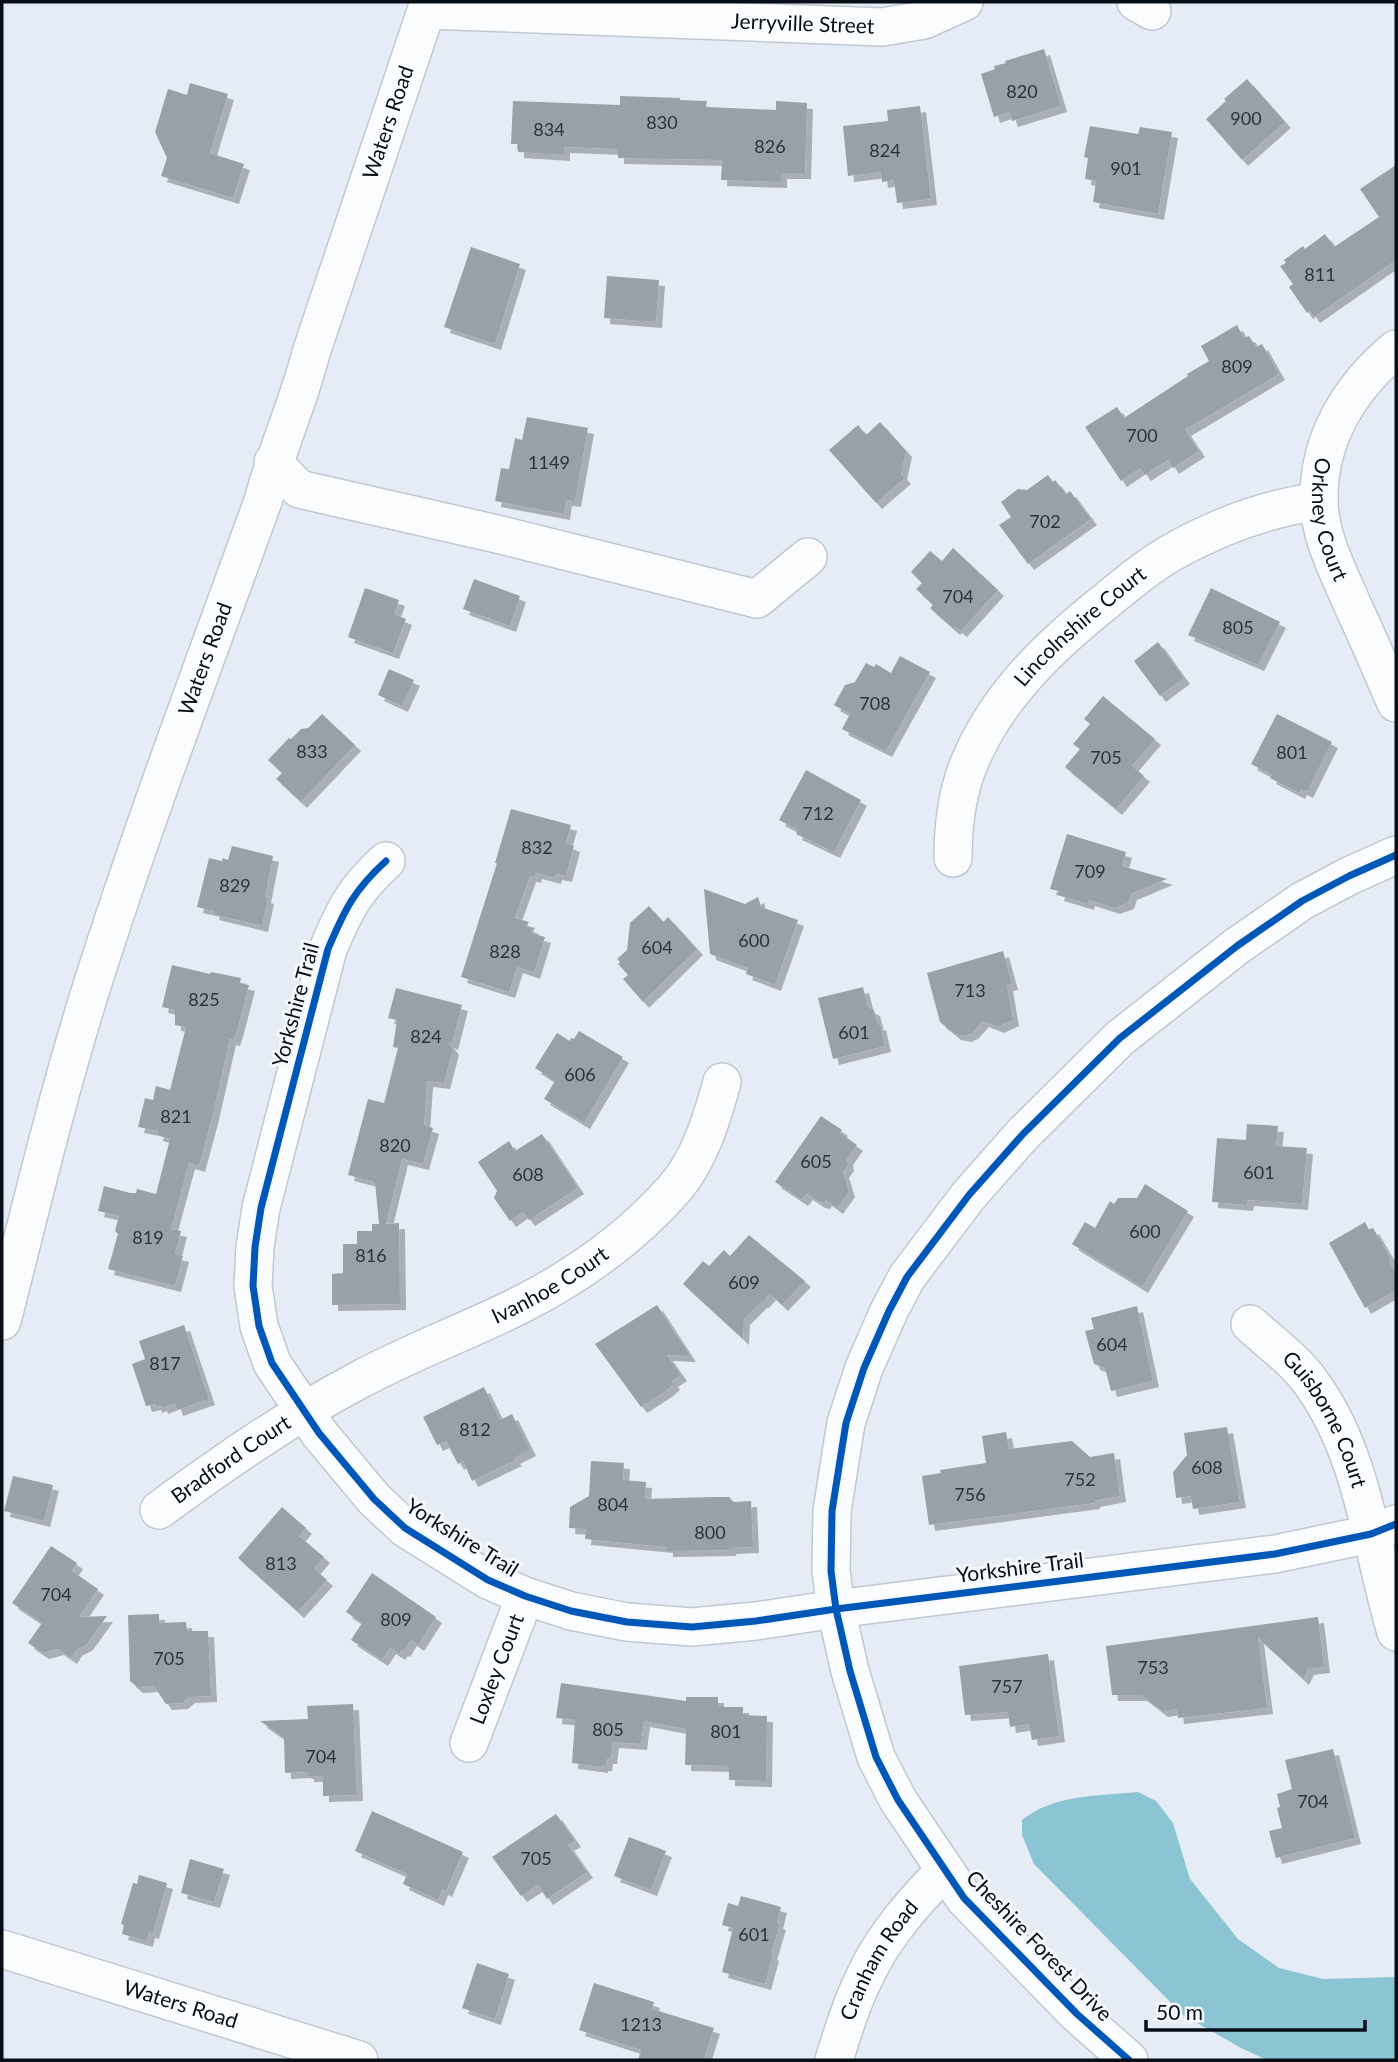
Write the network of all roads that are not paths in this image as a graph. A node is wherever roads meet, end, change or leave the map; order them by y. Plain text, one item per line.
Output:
1 (964, 2) edge
2 (428, 6) edge
3 (1396, 349) edge
4 (273, 462) junction
5 (1319, 501) junction
6 (808, 557) dead end
7 (1396, 703) edge
8 (1396, 855) edge
9 (953, 858) dead end
10 (386, 861) dead end
11 (722, 1082) dead end
12 (2, 1321) edge
13 (1250, 1324) dead end
14 (303, 1412) junction
15 (159, 1510) dead end
16 (1383, 1529) edge
17 (525, 1596) junction
18 (836, 1609) junction
19 (1396, 1632) edge
20 (469, 1743) dead end
21 (945, 1870) junction
22 (2, 1949) edge
23 (359, 2060) edge
24 (834, 2060) edge
25 (1129, 2060) edge

1 - 2 street, Jerryville Street
2 - 4 street, Waters Road
3 - 5 street, Orkney Court
4 - 6 street
4 - 12 street, Waters Road
5 - 7 street, Orkney Court
5 - 9 street, Lincolnshire Court
8 - 18 street, Cheshire Forest Drive
10 - 14 street, Yorkshire Trail
11 - 14 street, Ivanhoe Court
13 - 16 street, Guisborne Court
14 - 15 street, Bradford Court
14 - 17 street, Yorkshire Trail
16 - 18 street, Yorkshire Trail
16 - 19 street, Guisborne Court
17 - 18 street, Yorkshire Trail
17 - 20 street, Loxley Court
18 - 21 street, Cheshire Forest Drive
21 - 24 street, Cranham Road
21 - 25 street, Cheshire Forest Drive
22 - 23 street, Waters Road

